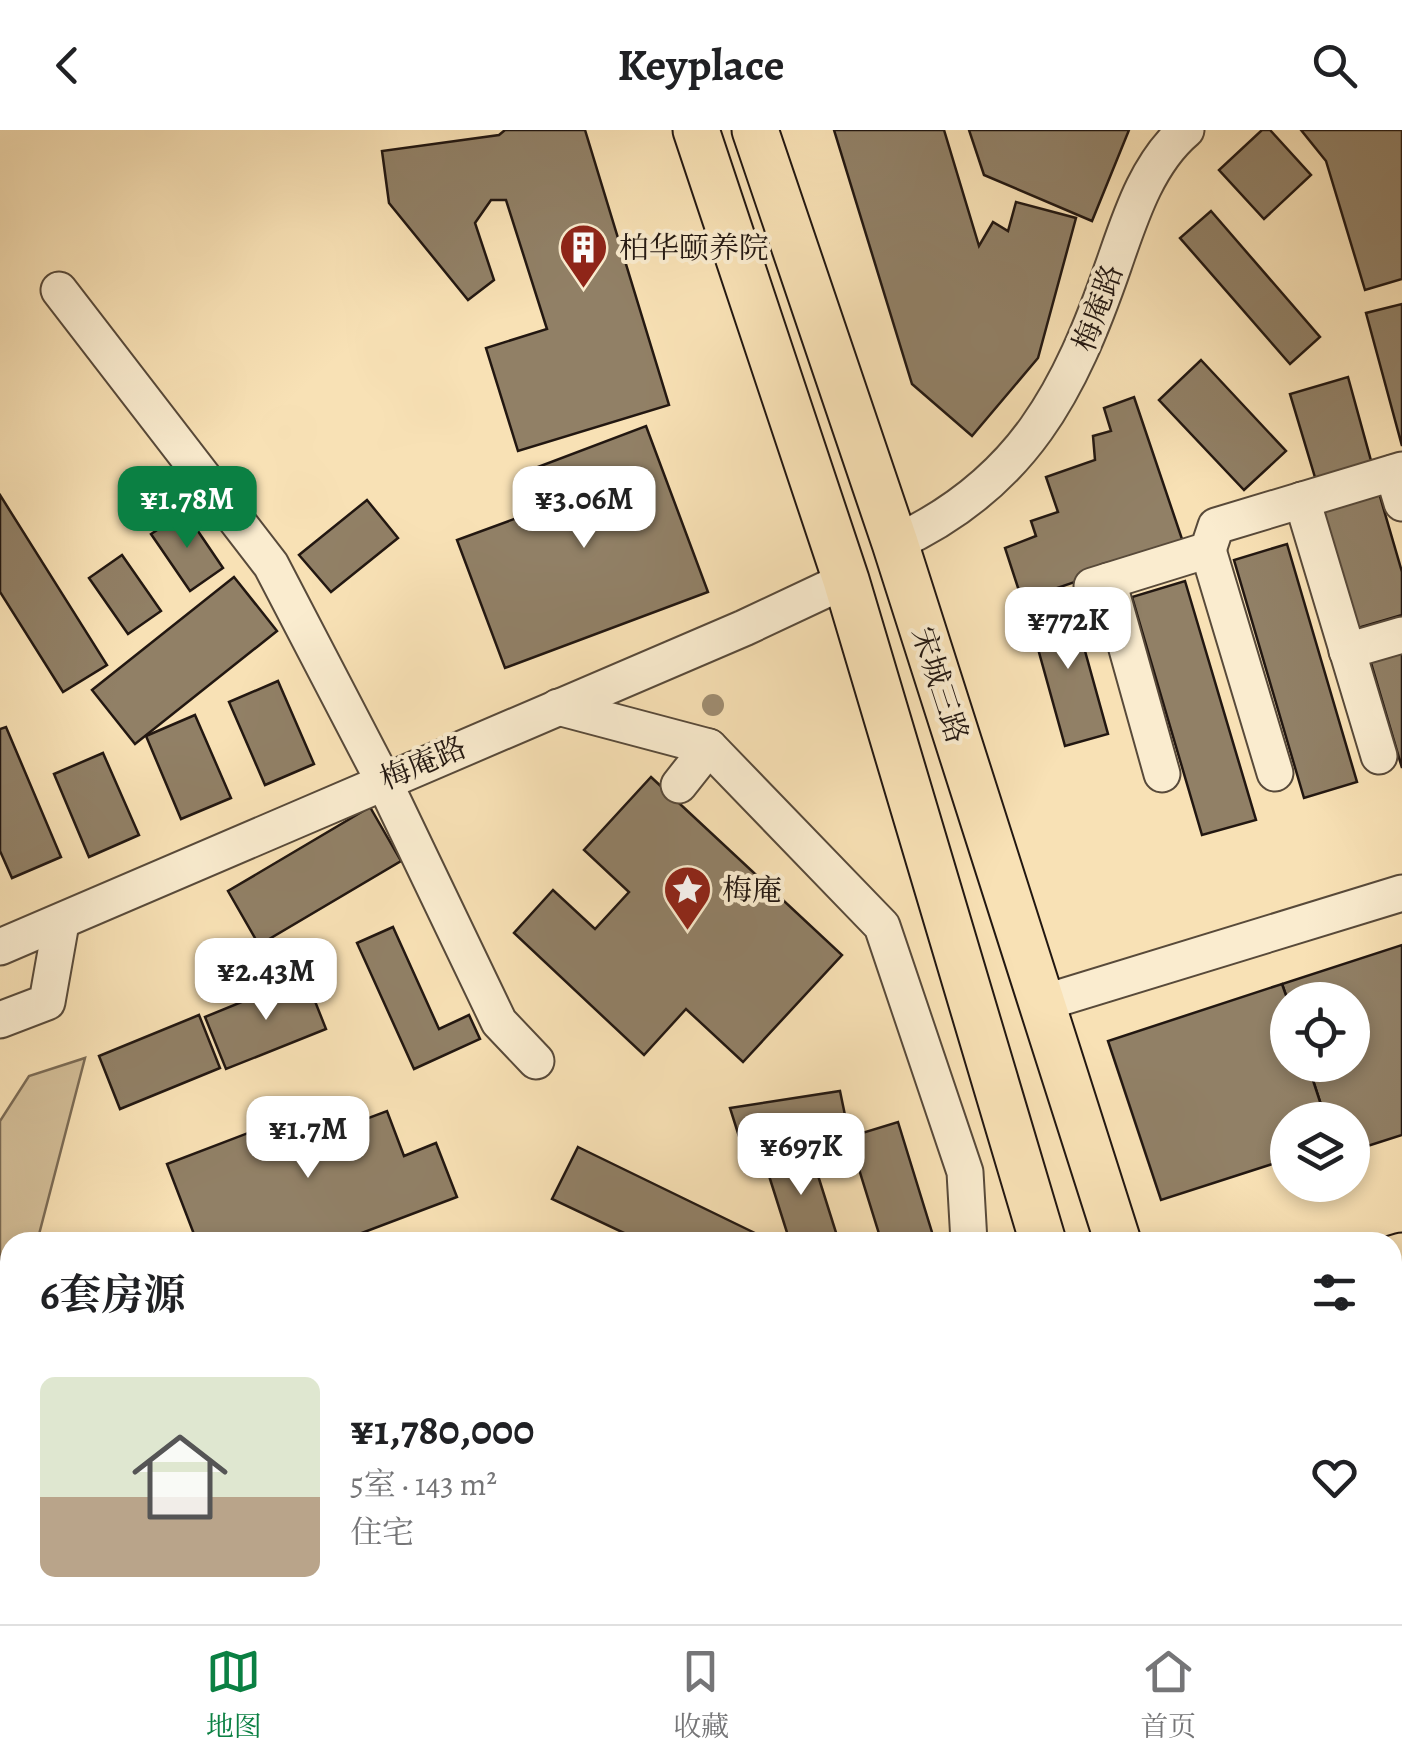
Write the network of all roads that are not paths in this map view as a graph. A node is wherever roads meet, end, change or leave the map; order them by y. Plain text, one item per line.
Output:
1 (696, 130) edge
2 (756, 130) edge
3 (1186, 130) edge
4 (59, 290) dead end
5 (1399, 482) edge
6 (1302, 500) junction
7 (895, 544) junction
8 (1208, 550) junction
9 (846, 580) junction
10 (1402, 636) edge
11 (1347, 651) junction
12 (558, 707) junction
13 (709, 747) junction
14 (1378, 756) dead end
15 (1276, 773) dead end
16 (1162, 774) dead end
17 (383, 780) junction
18 (678, 784) dead end
19 (1402, 893) edge
20 (61, 923) junction
21 (0, 947) edge
22 (1044, 1002) junction
23 (0, 1020) edge
24 (536, 1061) dead end
25 (968, 1232) edge
26 (1040, 1232) edge
27 (1115, 1232) edge

1 - 9 main road, 宋城三路
2 - 7 main road, 宋城三路
3 - 7 street, 梅庵路
4 - 17 street
5 - 6 street
6 - 8 street
6 - 11 street
7 - 22 main road, 宋城三路
8 - 15 street
8 - 16 street
9 - 12 street, 梅庵路
9 - 26 main road, 宋城三路
10 - 11 street
11 - 14 street
12 - 13 street
12 - 17 street, 梅庵路
13 - 18 street
13 - 25 street
17 - 20 street, 梅庵路
17 - 24 street
19 - 22 street
20 - 21 street, 梅庵路
20 - 23 street
22 - 27 main road, 宋城三路

